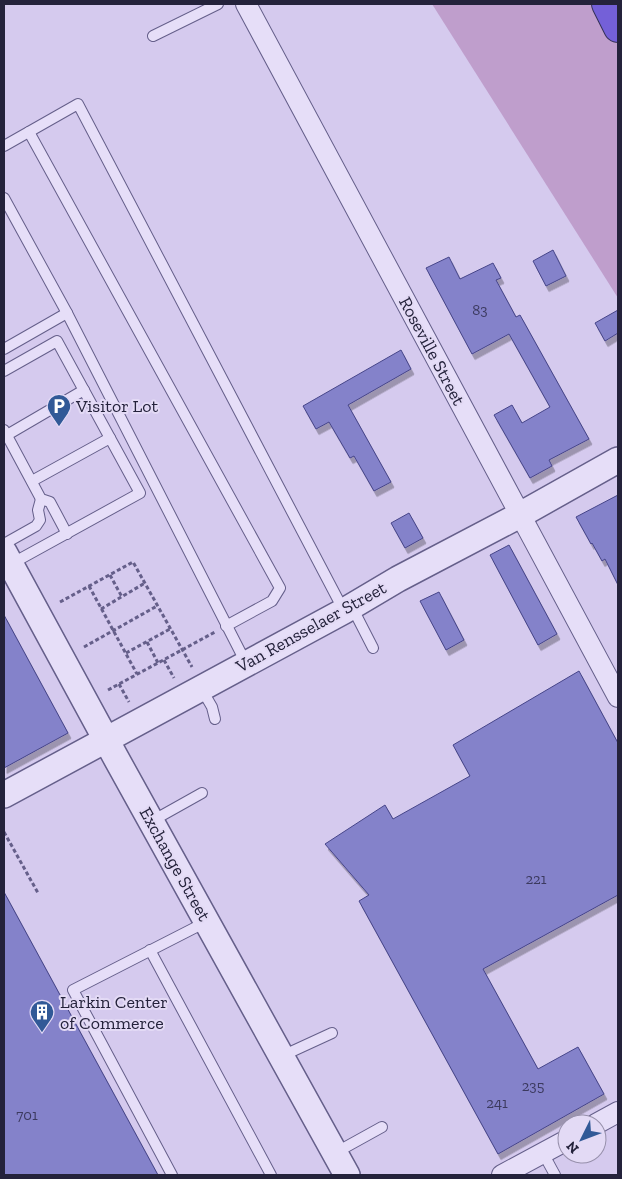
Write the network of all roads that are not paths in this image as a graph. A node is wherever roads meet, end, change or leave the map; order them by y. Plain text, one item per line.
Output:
1 (218, 4) edge
2 (246, 4) edge
3 (606, 4) edge
4 (618, 28) edge
5 (153, 36) dead end
6 (29, 132) junction
7 (4, 146) edge
8 (4, 198) edge
9 (66, 313) junction
10 (4, 349) edge
11 (4, 372) edge
12 (84, 390) junction
13 (5, 433) edge
14 (110, 438) junction
15 (618, 460) edge
16 (32, 481) junction
17 (41, 499) junction
18 (520, 515) junction
19 (67, 534) junction
20 (6, 553) edge
21 (348, 609) junction
22 (226, 626) junction
23 (373, 648) dead end
24 (246, 664) junction
25 (197, 678) junction
26 (618, 697) edge
27 (215, 719) dead end
28 (105, 739) junction
29 (202, 793) dead end
30 (4, 795) edge
31 (151, 822) junction
32 (206, 922) junction
33 (150, 950) junction
34 (332, 1033) dead end
35 (281, 1057) junction
36 (618, 1112) edge
37 (607, 1118) edge
38 (382, 1127) dead end
39 (557, 1145) edge
40 (335, 1153) junction
41 (543, 1153) junction
42 (172, 1175) edge
43 (272, 1175) edge
44 (347, 1175) edge
45 (502, 1175) edge
46 (555, 1175) edge

1 - 5 lane
2 - 18 street, Roseville Street
3 - 4 highway
6 - 7 lane
6 - 21 lane
6 - 22 lane
8 - 9 lane
9 - 10 lane
9 - 22 lane
11 - 12 lane
12 - 13 lane
12 - 14 lane
13 - 16 lane
14 - 16 lane
14 - 19 lane
15 - 18 street, Van Rensselaer Street
16 - 17 lane
17 - 19 lane
17 - 20 lane
18 - 21 street, Van Rensselaer Street
18 - 26 street, Roseville Street
19 - 20 lane
20 - 28 street, Exchange Street
21 - 23 lane
21 - 24 street, Van Rensselaer Street
22 - 24 lane
24 - 25 street, Van Rensselaer Street
25 - 27 lane
25 - 28 street, Van Rensselaer Street
28 - 30 street, Van Rensselaer Street
28 - 31 street, Exchange Street
29 - 31 lane
31 - 32 street, Exchange Street
32 - 33 lane
32 - 35 street, Exchange Street
33 - 42 lane
33 - 43 lane
34 - 35 lane
35 - 40 street, Exchange Street
36 - 37 street
38 - 40 lane
39 - 41 street
40 - 44 street, Exchange Street
41 - 45 street
41 - 46 lane

